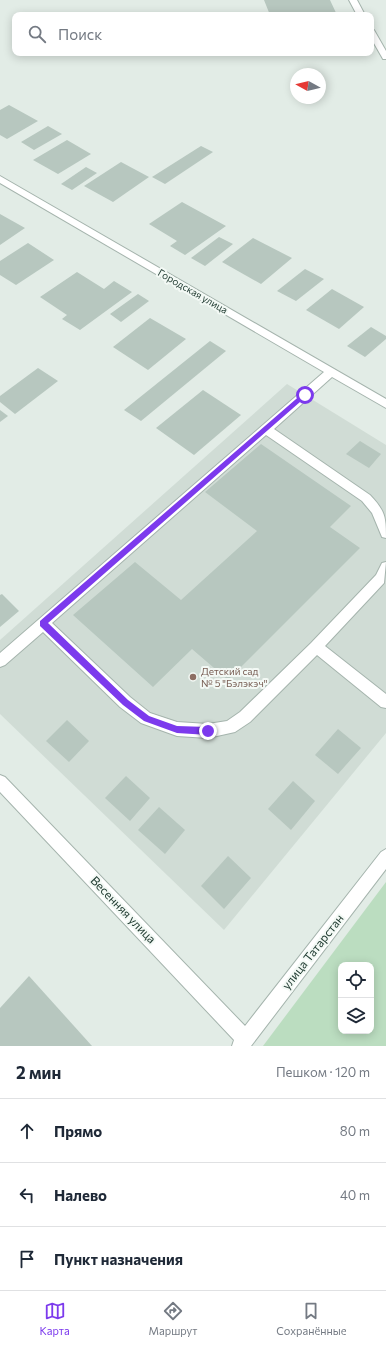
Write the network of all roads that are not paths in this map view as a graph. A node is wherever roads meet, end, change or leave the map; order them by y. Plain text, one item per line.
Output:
1 (353, 0) edge
2 (359, 12) edge
3 (374, 37) edge
4 (386, 57) edge
5 (0, 179) edge
6 (331, 372) junction
7 (386, 404) edge
8 (266, 429) junction
9 (386, 533) edge
10 (386, 567) edge
11 (43, 623) junction
12 (316, 647) junction
13 (0, 661) edge
14 (386, 702) edge
15 (0, 782) edge
16 (386, 857) edge
17 (243, 1042) edge

1 - 2 street
3 - 4 street
5 - 6 street, Городская улица
6 - 7 street, Городская улица
6 - 8 street
8 - 9 street
8 - 11 street
10 - 12 street
11 - 12 street
11 - 13 street
12 - 14 street
15 - 17 street, Весенняя улица
16 - 17 street, улица Татарстан

